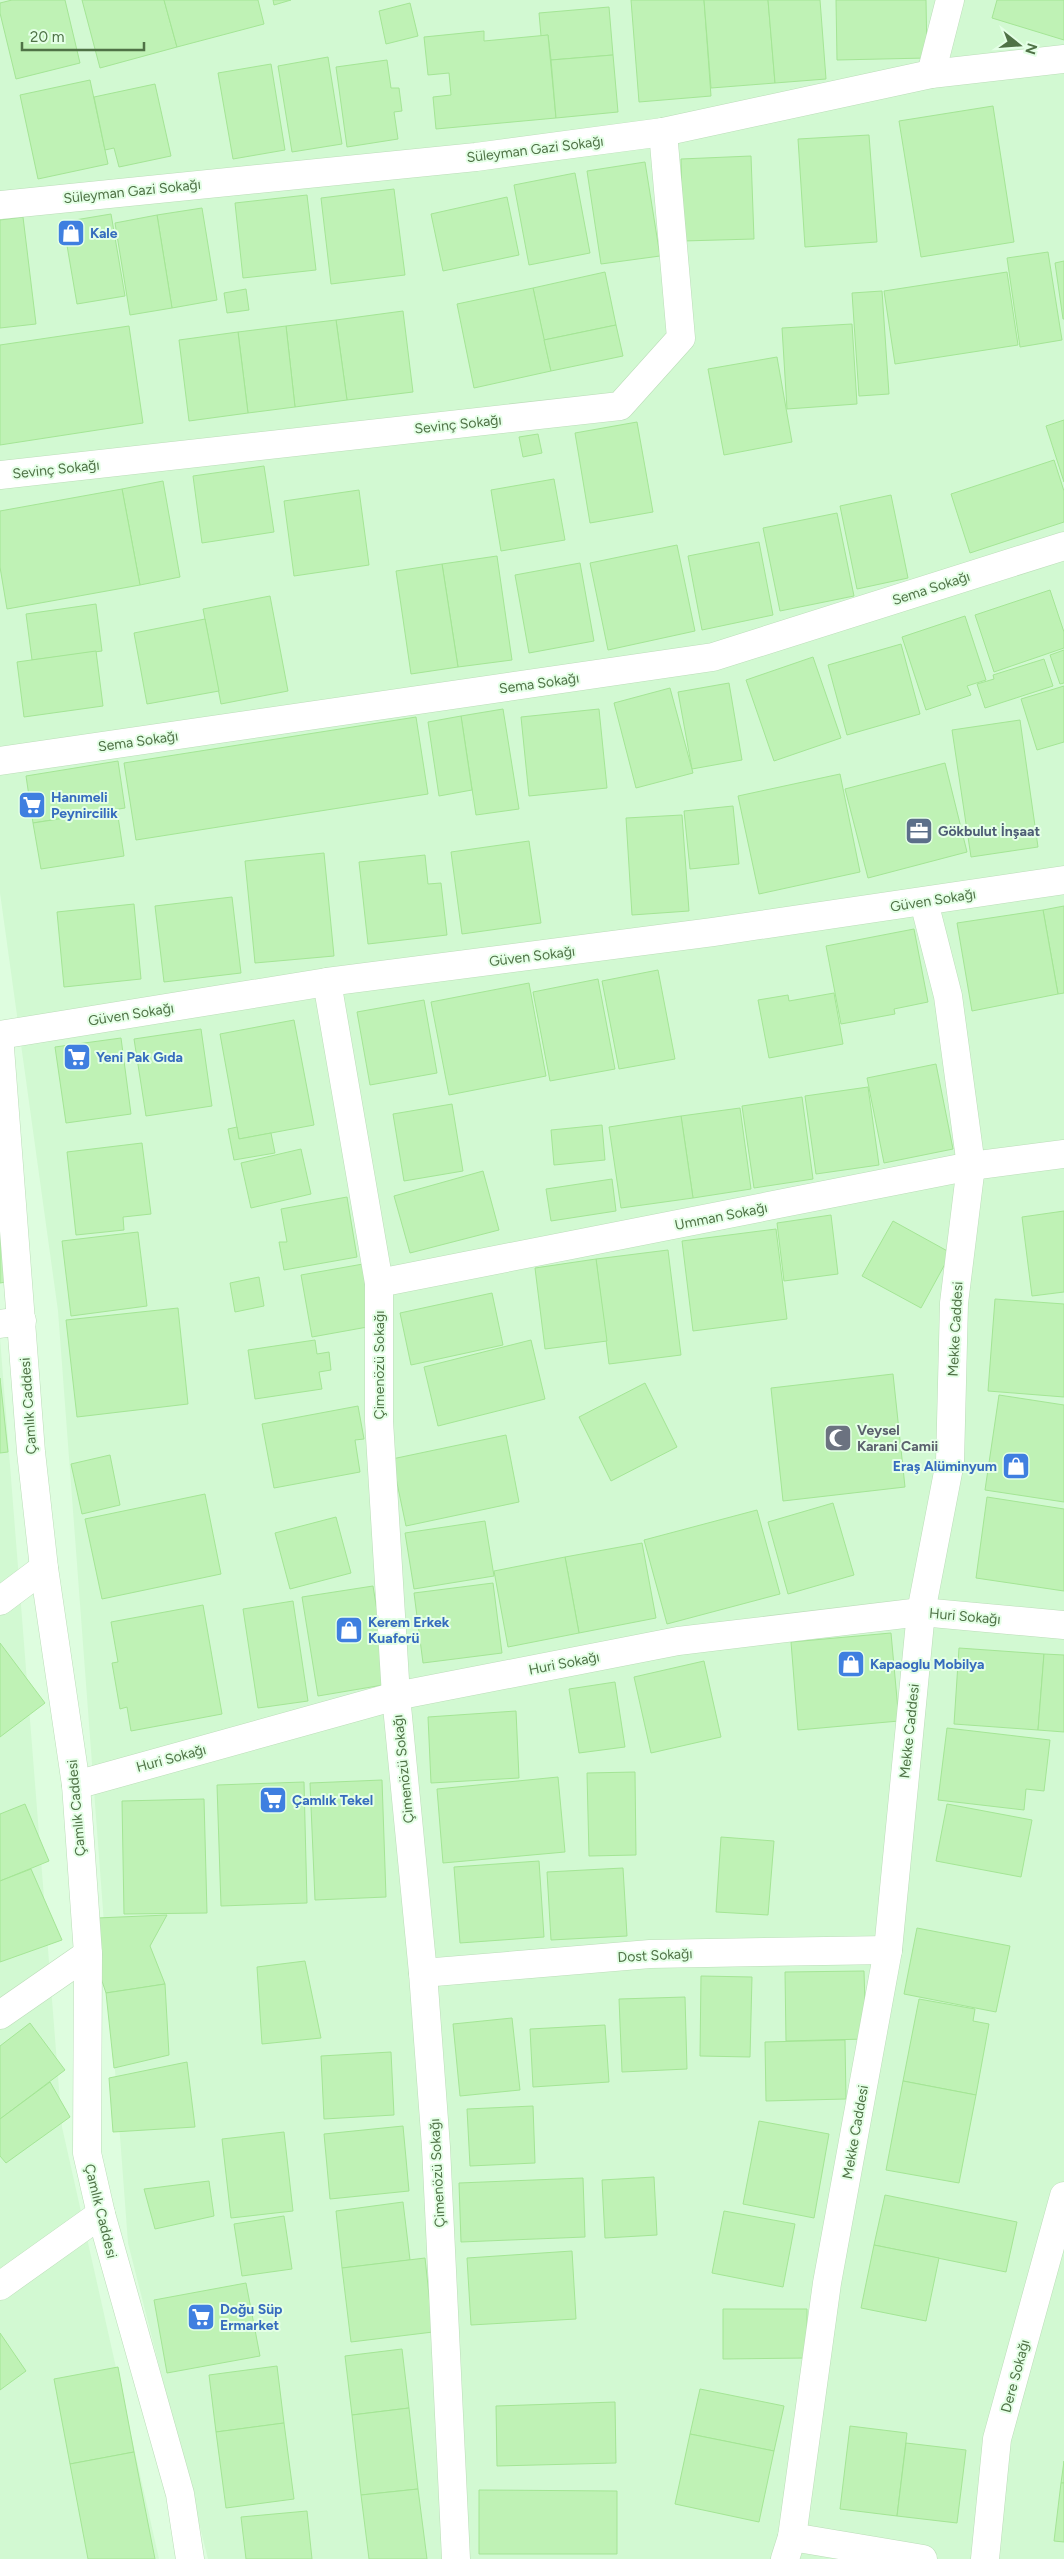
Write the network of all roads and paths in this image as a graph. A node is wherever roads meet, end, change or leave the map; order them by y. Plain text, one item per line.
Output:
1 (950, 0) edge
2 (1064, 59) edge
3 (931, 74) junction
4 (663, 132) junction
5 (0, 204) edge
6 (0, 475) edge
7 (1064, 546) edge
8 (0, 761) edge
9 (1064, 880) edge
10 (924, 902) junction
11 (327, 982) junction
12 (0, 1035) edge
13 (0, 1048) edge
14 (1064, 1154) edge
15 (971, 1166) junction
16 (379, 1283) junction
17 (11, 1322) edge
18 (44, 1568) junction
19 (0, 1601) edge
20 (921, 1612) junction
21 (1064, 1625) edge
22 (396, 1696) junction
23 (76, 1785) junction
24 (888, 1950) junction
25 (88, 1954) junction
26 (423, 1973) junction
27 (0, 2015) edge
28 (1064, 2196) edge
29 (101, 2214) junction
30 (0, 2286) edge
31 (788, 2548) edge
32 (190, 2559) edge
33 (456, 2559) edge
34 (923, 2559) edge
35 (985, 2559) edge

1 - 3 street
2 - 3 street, Süleyman Gazi Sokağı
3 - 4 street, Süleyman Gazi Sokağı
4 - 5 street, Süleyman Gazi Sokağı
4 - 6 street, Sevinç Sokağı
7 - 8 street, Sema Sokağı
9 - 10 street, Güven Sokağı
10 - 11 street, Güven Sokağı
10 - 15 street, Mekke Caddesi
11 - 12 street, Güven Sokağı
11 - 16 street, Çimenözü Sokağı
13 - 17 street, Çamlık Caddesi
14 - 15 street, Umman Sokağı
15 - 16 street, Umman Sokağı
15 - 20 street, Mekke Caddesi
16 - 22 street, Çimenözü Sokağı
17 - 18 street, Çamlık Caddesi
18 - 19 street
18 - 23 street, Çamlık Caddesi
20 - 21 street, Huri Sokağı
20 - 22 street, Huri Sokağı
20 - 24 street, Mekke Caddesi
22 - 23 street, Huri Sokağı
22 - 26 street, Çimenözü Sokağı
23 - 25 street, Çamlık Caddesi
24 - 26 street, Dost Sokağı
24 - 31 street, Mekke Caddesi
25 - 27 street
25 - 29 street, Çamlık Caddesi
26 - 33 street, Çimenözü Sokağı
28 - 35 street, Dere Sokağı
29 - 30 street
29 - 32 street, Çamlık Caddesi
31 - 34 street

